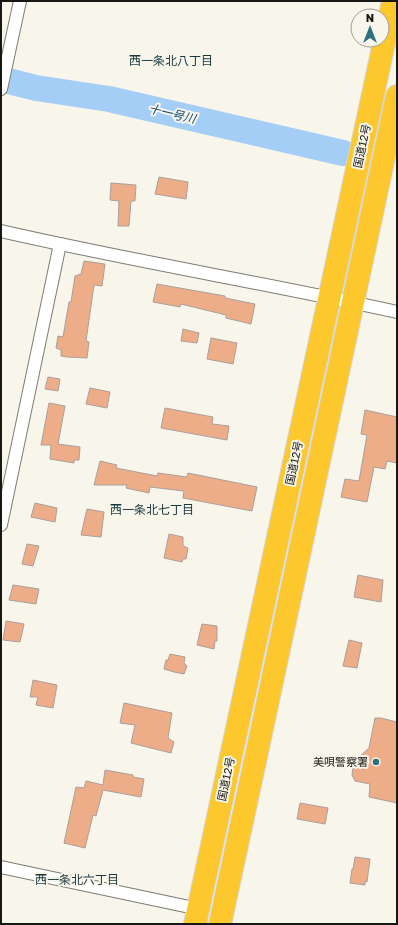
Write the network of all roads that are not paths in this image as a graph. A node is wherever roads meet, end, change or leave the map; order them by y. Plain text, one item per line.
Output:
1 (20, 1) edge
2 (393, 1) edge
3 (1, 89) edge
4 (397, 96) edge
5 (1, 231) edge
6 (60, 244) junction
7 (330, 297) junction
8 (352, 302) junction
9 (397, 312) edge
10 (1, 525) edge
11 (1, 867) edge
12 (197, 917) edge
13 (220, 924) edge

1 - 3 street
2 - 7 highway, 国道12号
4 - 8 highway
5 - 6 street
6 - 7 street
6 - 10 street
7 - 8 street
7 - 12 highway, 国道12号
8 - 9 street
8 - 13 highway
11 - 12 street

